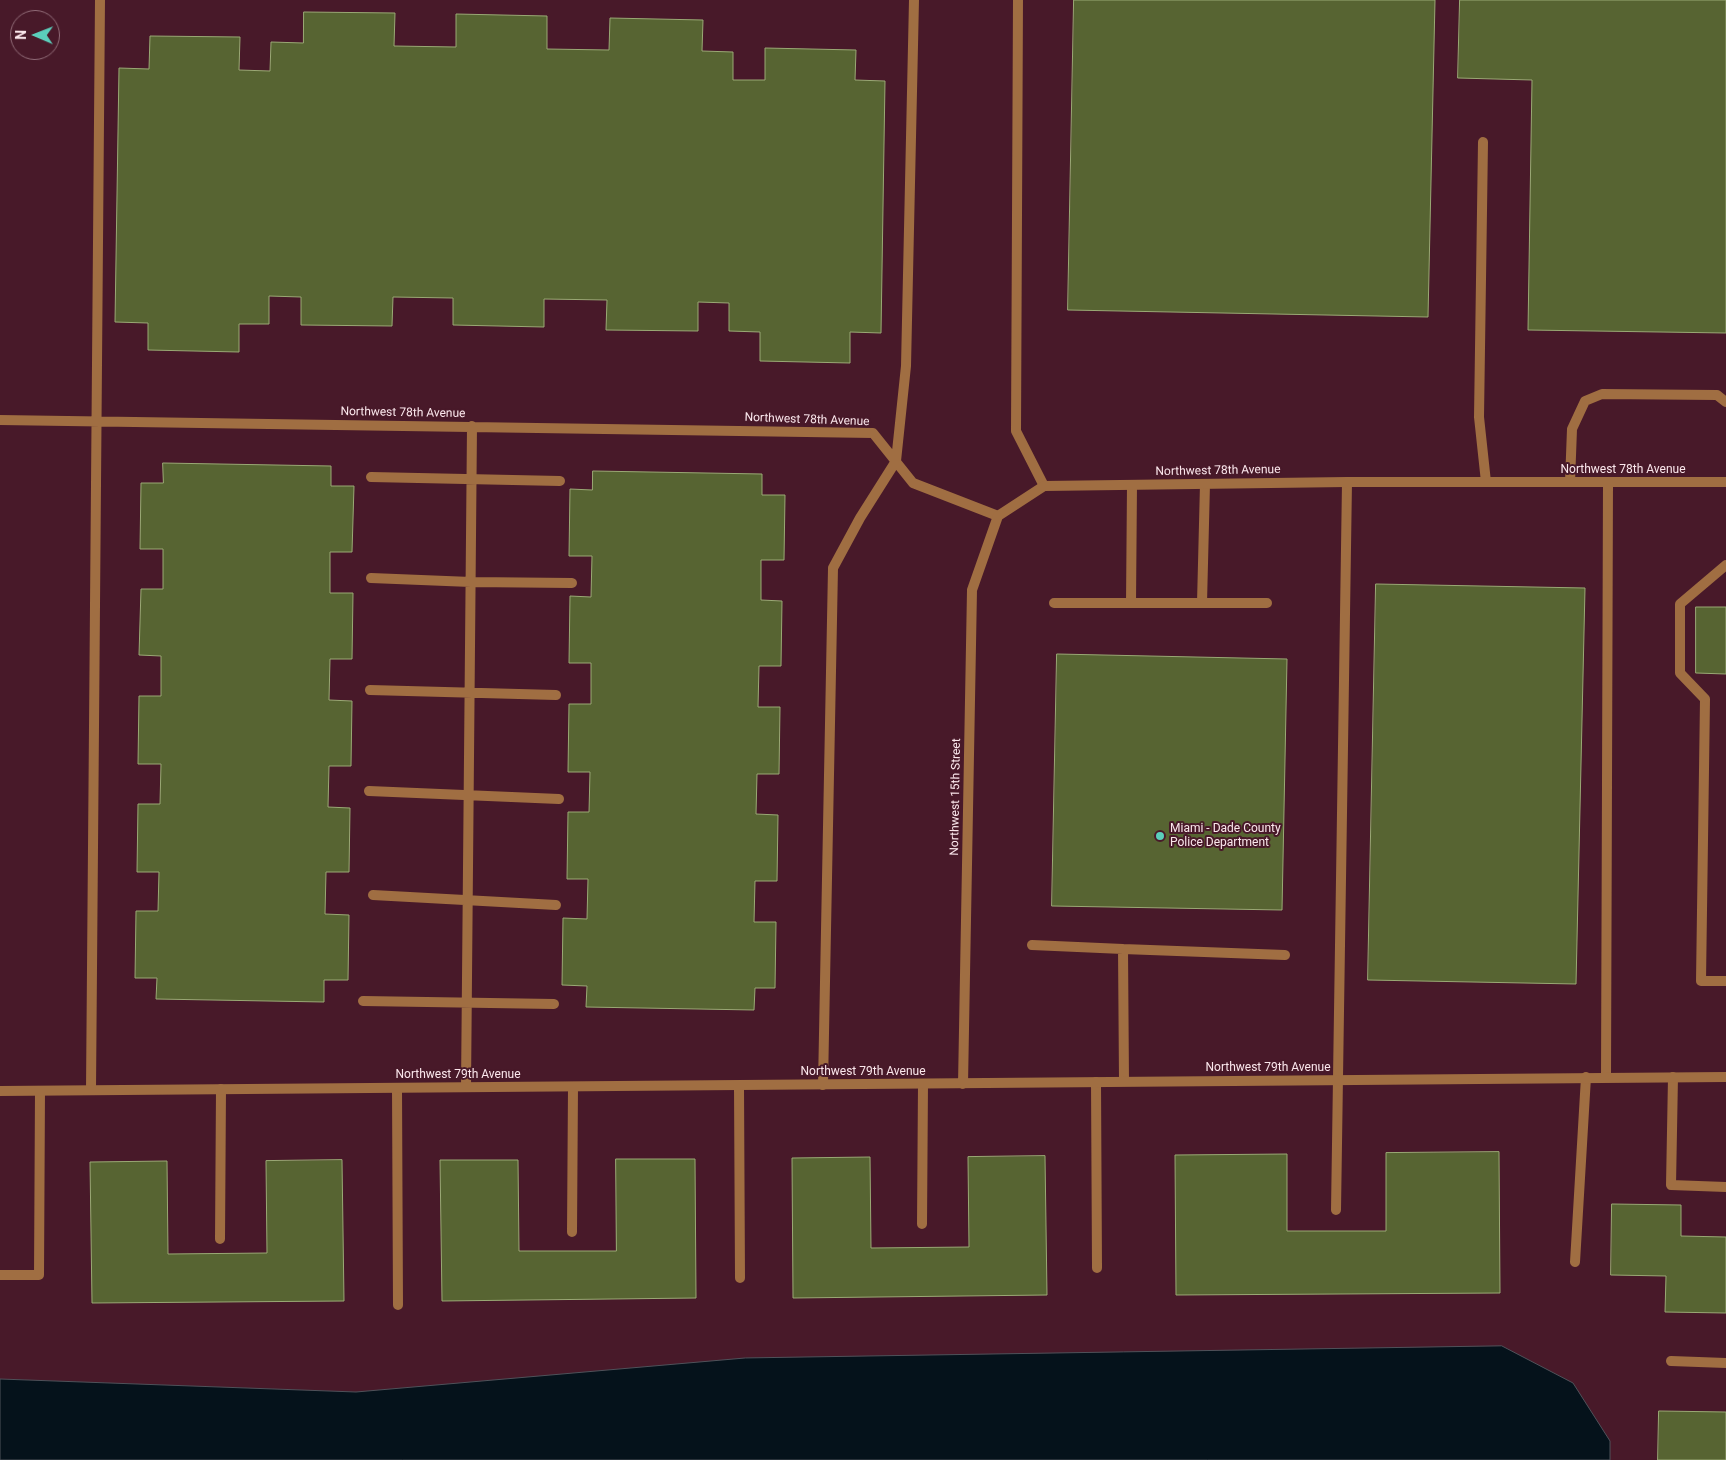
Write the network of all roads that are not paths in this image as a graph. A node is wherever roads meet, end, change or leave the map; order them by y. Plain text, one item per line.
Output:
1 (100, 0) edge
2 (914, 0) edge
3 (1018, 0) edge
4 (1483, 142) dead end
5 (1726, 402) edge
6 (0, 420) edge
7 (96, 421) junction
8 (472, 426) junction
9 (896, 461) junction
10 (370, 477) dead end
11 (472, 479) junction
12 (560, 481) dead end
13 (1347, 482) junction
14 (1486, 482) junction
15 (1570, 482) junction
16 (1608, 482) junction
17 (1726, 482) edge
18 (1205, 484) junction
19 (1132, 485) junction
20 (1044, 486) junction
21 (998, 516) junction
22 (1726, 565) edge
23 (371, 578) dead end
24 (471, 582) junction
25 (572, 583) dead end
26 (1054, 603) dead end
27 (1131, 603) junction
28 (1202, 603) junction
29 (1267, 603) dead end
30 (370, 690) dead end
31 (470, 693) junction
32 (556, 695) dead end
33 (369, 791) dead end
34 (469, 796) junction
35 (559, 799) dead end
36 (373, 895) dead end
37 (468, 899) junction
38 (556, 905) dead end
39 (1032, 946) dead end
40 (1123, 949) junction
41 (1285, 954) dead end
42 (1726, 981) edge
43 (364, 1001) dead end
44 (467, 1004) junction
45 (554, 1004) dead end
46 (1673, 1076) junction
47 (1586, 1077) junction
48 (1606, 1077) junction
49 (1726, 1077) edge
50 (1338, 1080) junction
51 (1124, 1081) junction
52 (1096, 1082) junction
53 (923, 1084) junction
54 (963, 1084) junction
55 (823, 1085) junction
56 (573, 1086) junction
57 (739, 1086) junction
58 (466, 1087) junction
59 (397, 1088) junction
60 (221, 1089) junction
61 (91, 1090) junction
62 (0, 1091) edge
63 (40, 1091) junction
64 (1726, 1187) edge
65 (1336, 1210) dead end
66 (922, 1224) dead end
67 (572, 1232) dead end
68 (220, 1239) dead end
69 (1575, 1262) dead end
70 (1097, 1268) dead end
71 (0, 1275) edge
72 (740, 1278) dead end
73 (398, 1305) dead end
74 (1671, 1361) dead end
75 (1726, 1362) edge

1 - 7 street
2 - 9 street
3 - 20 street
4 - 14 street
5 - 15 street
6 - 7 street, Northwest 78th Avenue
7 - 8 street, Northwest 78th Avenue
7 - 61 street
8 - 9 street, Northwest 78th Avenue
8 - 11 street
9 - 21 street, Northwest 78th Avenue
9 - 55 street
10 - 11 street
11 - 12 street
11 - 24 street
13 - 14 street, Northwest 78th Avenue
13 - 18 street, Northwest 78th Avenue
13 - 50 street
14 - 15 street, Northwest 78th Avenue
15 - 16 street, Northwest 78th Avenue
16 - 17 street, Northwest 78th Avenue
16 - 48 street
18 - 19 street, Northwest 78th Avenue
18 - 28 street
19 - 20 street, Northwest 78th Avenue
19 - 27 street
20 - 21 street
21 - 54 street, Northwest 15th Street
22 - 42 street
23 - 24 street
24 - 25 street
24 - 31 street
26 - 27 street
27 - 28 street
28 - 29 street
30 - 31 street
31 - 32 street
31 - 34 street
33 - 34 street
34 - 35 street
34 - 37 street
36 - 37 street
37 - 38 street
37 - 44 street
39 - 40 street
40 - 41 street
40 - 51 street
43 - 44 street
44 - 45 street
44 - 58 street
46 - 48 street, Northwest 79th Avenue
46 - 49 street, Northwest 79th Avenue
46 - 64 street
47 - 48 street, Northwest 79th Avenue
47 - 50 street, Northwest 79th Avenue
47 - 69 street
50 - 51 street, Northwest 79th Avenue
50 - 65 street
51 - 52 street, Northwest 79th Avenue
52 - 54 street, Northwest 79th Avenue
52 - 70 street
53 - 54 street, Northwest 79th Avenue
53 - 55 street, Northwest 79th Avenue
53 - 66 street
55 - 57 street, Northwest 79th Avenue
56 - 57 street, Northwest 79th Avenue
56 - 58 street, Northwest 79th Avenue
56 - 67 street
57 - 72 street
58 - 59 street, Northwest 79th Avenue
59 - 60 street, Northwest 79th Avenue
59 - 73 street
60 - 61 street, Northwest 79th Avenue
60 - 68 street
61 - 63 street, Northwest 79th Avenue
62 - 63 street, Northwest 79th Avenue
63 - 71 street
74 - 75 street

